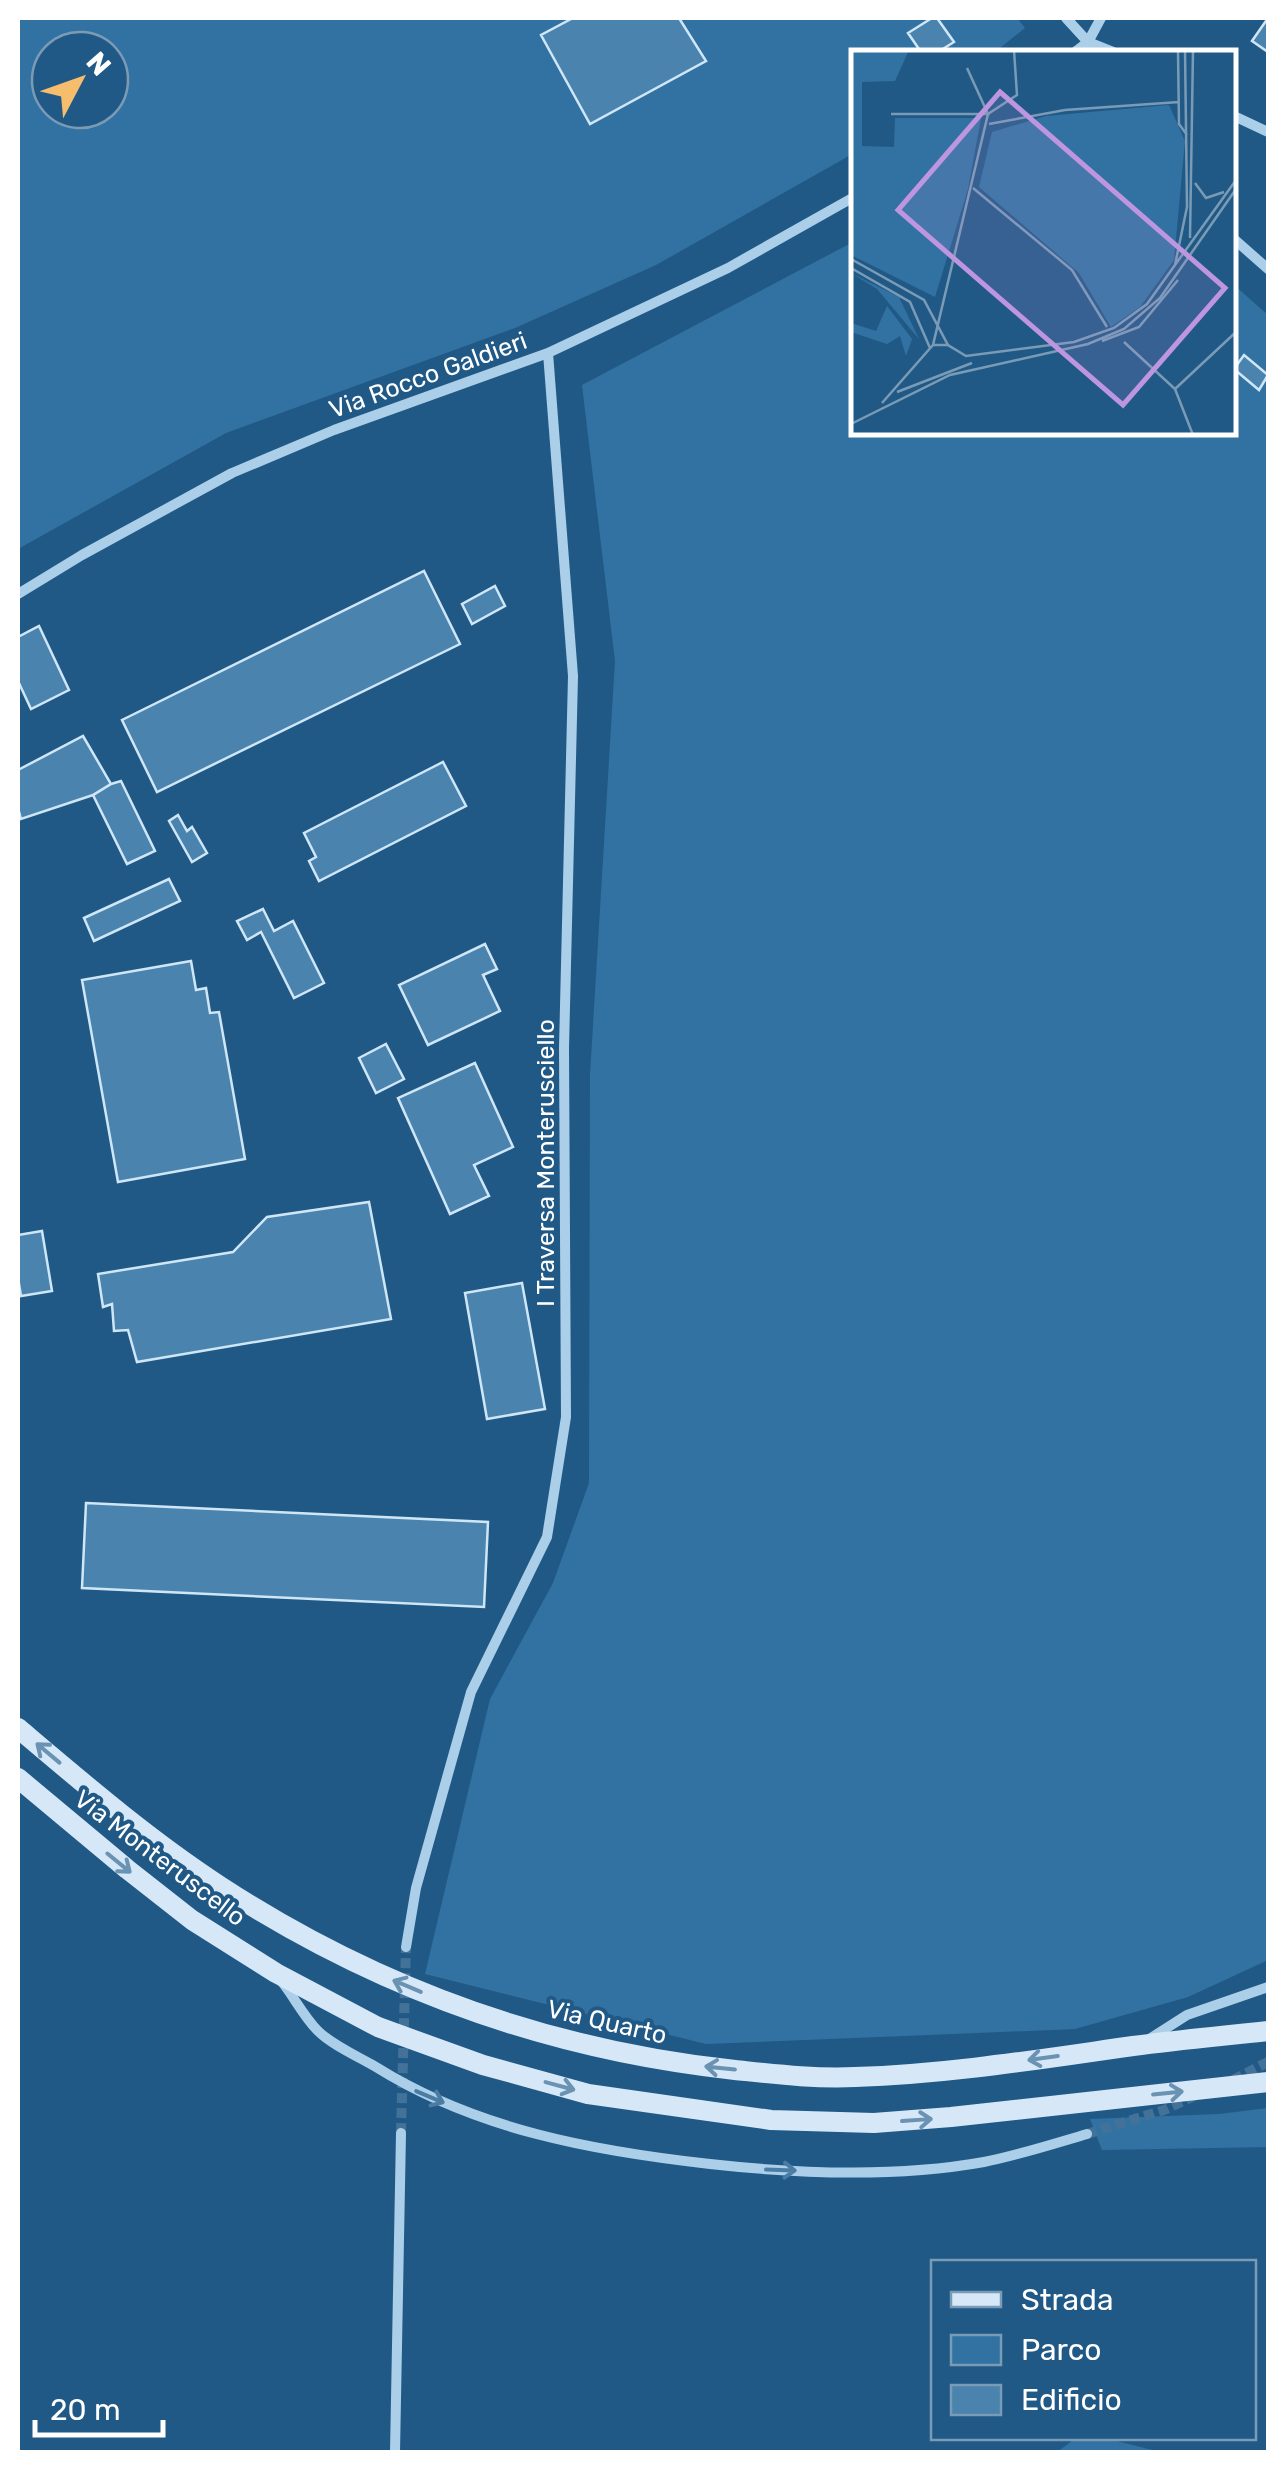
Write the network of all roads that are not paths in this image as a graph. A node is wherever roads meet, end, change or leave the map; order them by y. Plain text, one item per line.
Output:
1 (1066, 18) edge
2 (1101, 18) edge
3 (1088, 42) junction
4 (1078, 50) edge
5 (1108, 50) edge
6 (1236, 117) edge
7 (1268, 132) edge
8 (851, 199) edge
9 (1236, 241) edge
10 (1268, 269) edge
11 (548, 353) junction
12 (18, 594) edge
13 (18, 1728) edge
14 (18, 1778) edge
15 (406, 1947) tunnel mouth
16 (276, 1972) junction
17 (1268, 1986) edge
18 (1268, 2031) edge
19 (1140, 2045) junction
20 (1268, 2082) edge
21 (401, 2134) tunnel mouth
22 (1087, 2134) tunnel mouth
23 (395, 2452) edge

1 - 3 street
2 - 3 street
3 - 4 street
3 - 5 street
6 - 7 street
8 - 11 street, Via Rocco Galdieri
9 - 10 street
11 - 12 street, Via Rocco Galdieri
11 - 15 street, I Traversa Monterusciello
19 -> 13 street, Via Quarto
14 -> 16 street, Via Monteruscello
16 -> 20 street
16 -> 22 street
17 - 19 street
18 - 19 street, Via Quarto
21 - 23 street

